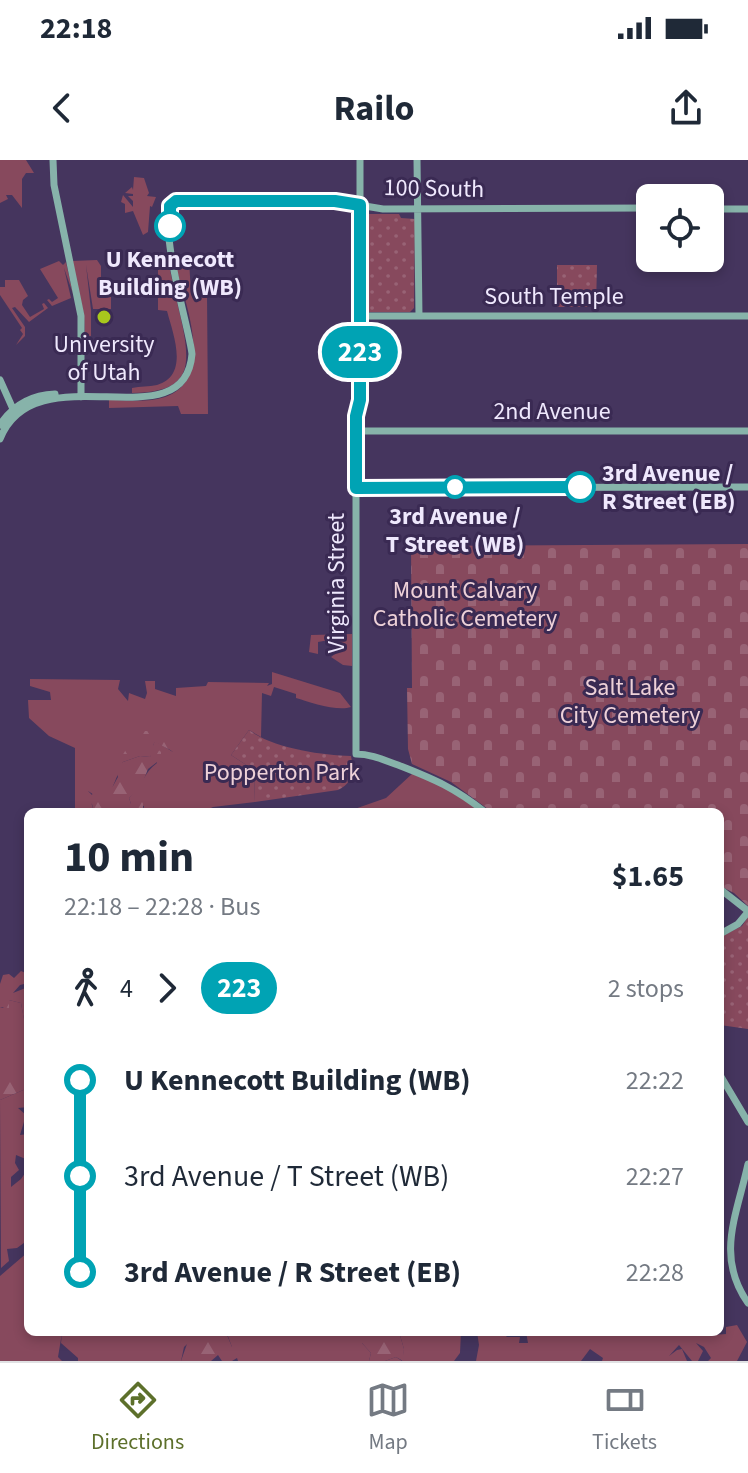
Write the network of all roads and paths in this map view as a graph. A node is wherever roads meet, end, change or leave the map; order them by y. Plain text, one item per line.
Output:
1 (53, 160) edge
2 (360, 160) edge
3 (417, 160) edge
4 (360, 205) junction
5 (636, 208) edge
6 (419, 209) junction
7 (724, 209) edge
8 (748, 209) edge
9 (360, 316) junction
10 (419, 316) junction
11 (748, 316) edge
12 (0, 380) edge
13 (81, 397) junction
14 (36, 402) junction
15 (13, 409) junction
16 (356, 431) junction
17 (748, 431) edge
18 (1, 432) edge
19 (748, 487) edge
20 (356, 488) junction
21 (480, 808) edge
22 (724, 892) edge
23 (748, 912) edge
24 (724, 932) edge
25 (724, 1081) edge
26 (748, 1122) edge
27 (748, 1164) edge
28 (748, 1303) edge

1 - 13 street
2 - 4 street, Virginia Street
3 - 6 street
4 - 6 street, 100 South
4 - 9 street, Virginia Street
4 - 13 street, 100 South
5 - 6 street, 100 South
6 - 10 street
7 - 8 street
9 - 10 street, South Temple
9 - 16 street, Virginia Street
10 - 11 street, South Temple
12 - 15 street
13 - 14 street
13 - 15 street
14 - 15 street
14 - 18 street
15 - 18 street
16 - 17 street, 2nd Avenue
16 - 20 street, Virginia Street
19 - 20 street
20 - 21 street, Virginia Street
22 - 23 street
23 - 24 street
25 - 26 street
27 - 28 street

